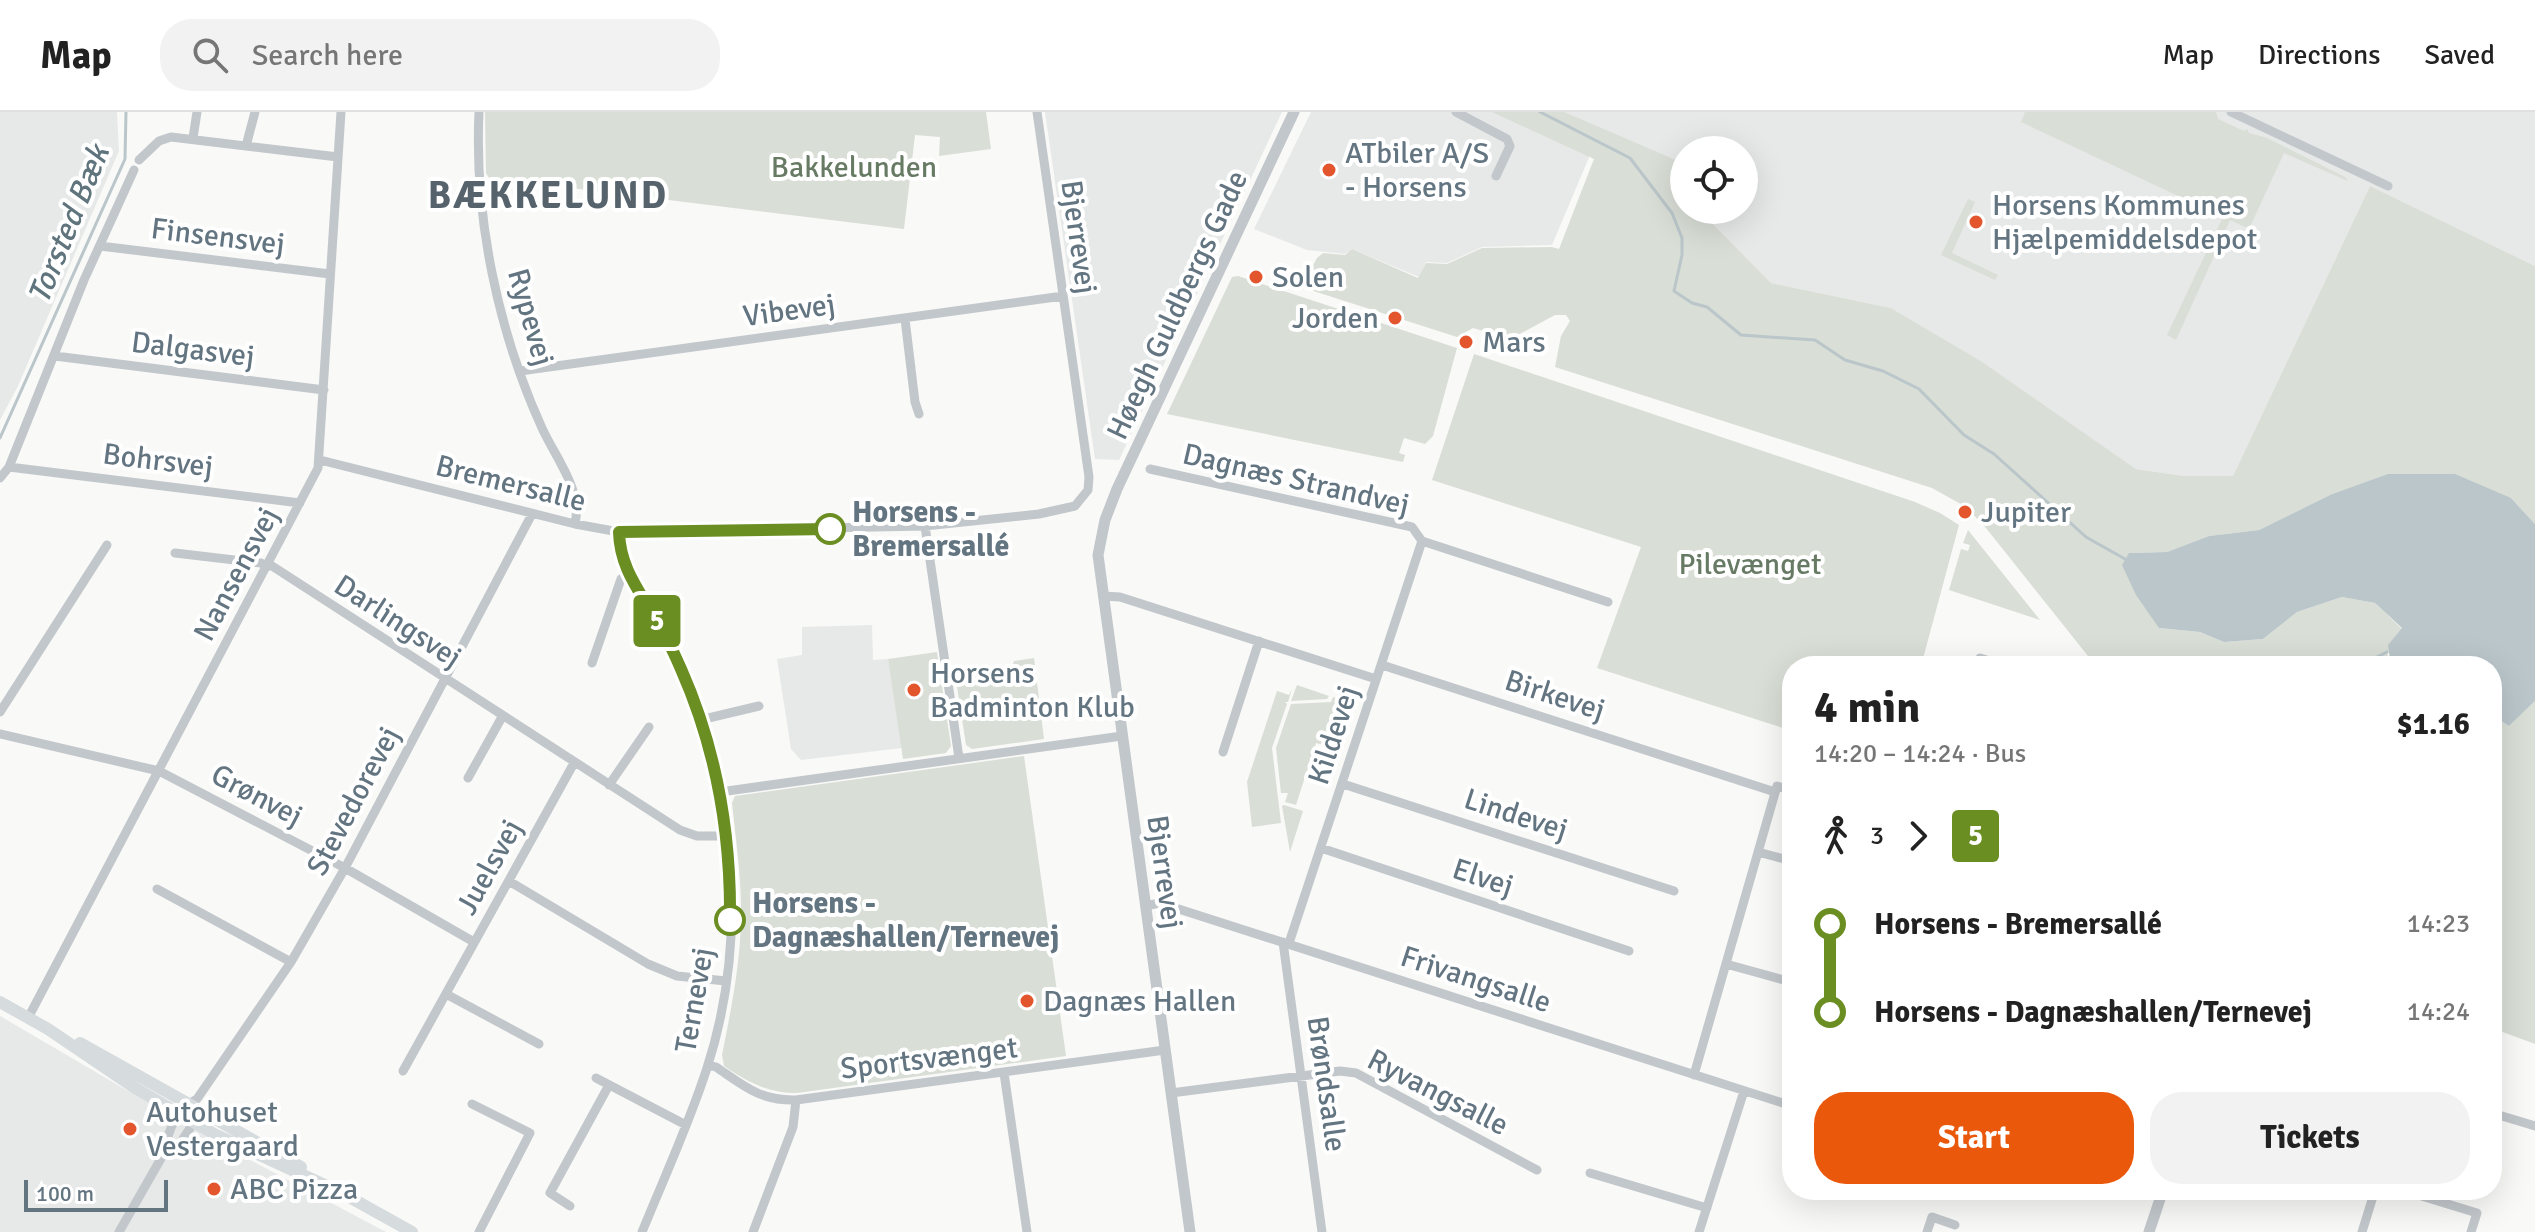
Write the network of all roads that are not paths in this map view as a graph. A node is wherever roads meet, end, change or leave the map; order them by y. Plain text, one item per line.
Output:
1 (197, 112) edge
2 (255, 112) edge
3 (341, 112) edge
4 (479, 112) edge
5 (1037, 112) edge
6 (1294, 112) edge
7 (1456, 112) edge
8 (2231, 112) edge
9 (193, 138) junction
10 (246, 146) junction
11 (338, 157) junction
12 (139, 160) dead end
13 (134, 170) dead end
14 (1496, 176) dead end
15 (2388, 186) dead end
16 (100, 246) junction
17 (330, 274) junction
18 (1063, 296) junction
19 (905, 319) junction
20 (55, 356) junction
21 (520, 371) junction
22 (324, 390) junction
23 (919, 414) dead end
24 (320, 460) junction
25 (9, 467) junction
26 (1150, 469) dead end
27 (0, 478) edge
28 (300, 503) junction
29 (1075, 506) joint
30 (532, 514) junction
31 (1105, 520) joint
32 (575, 524) junction
33 (925, 526) junction
34 (619, 532) junction
35 (1422, 541) junction
36 (107, 545) dead end
37 (175, 553) dead end
38 (268, 566) junction
39 (628, 575) junction
40 (1103, 596) junction
41 (1608, 602) dead end
42 (1259, 641) junction
43 (592, 663) dead end
44 (1382, 665) junction
45 (1376, 679) junction
46 (445, 680) junction
47 (759, 706) dead end
48 (0, 712) edge
49 (502, 717) junction
50 (700, 720) junction
51 (649, 727) dead end
52 (0, 734) edge
53 (1122, 736) junction
54 (1223, 752) dead end
55 (959, 758) junction
56 (574, 763) junction
57 (159, 771) junction
58 (468, 778) dead end
59 (1343, 784) junction
60 (609, 785) junction
61 (1782, 787) edge
62 (720, 792) junction
63 (1775, 792) junction
64 (726, 836) junction
65 (1321, 848) junction
66 (1758, 852) junction
67 (1782, 858) edge
68 (345, 868) junction
69 (509, 881) junction
70 (157, 889) dead end
71 (1674, 891) dead end
72 (1145, 906) junction
73 (474, 942) junction
74 (1286, 943) junction
75 (1629, 951) dead end
76 (291, 962) junction
77 (1726, 964) junction
78 (1782, 980) edge
79 (726, 981) junction
80 (446, 994) junction
81 (0, 1002) edge
82 (28, 1018) junction
83 (539, 1044) dead end
84 (1165, 1050) junction
85 (708, 1065) junction
86 (403, 1071) dead end
87 (1004, 1073) junction
88 (1301, 1075) junction
89 (1694, 1075) junction
90 (596, 1078) dead end
91 (609, 1085) junction
92 (1744, 1091) junction
93 (1171, 1093) junction
94 (796, 1100) junction
95 (1782, 1103) edge
96 (472, 1104) dead end
97 (192, 1109) junction
98 (2502, 1116) edge
99 (686, 1125) junction
100 (2535, 1126) edge
101 (167, 1148) junction
102 (1537, 1170) dead end
103 (1590, 1173) dead end
104 (2160, 1200) edge
105 (2372, 1200) edge
106 (2435, 1200) edge
107 (570, 1206) dead end
108 (1707, 1208) junction
109 (1955, 1225) dead end
110 (1027, 1231) edge
111 (119, 1232) edge
112 (412, 1232) edge
113 (479, 1232) edge
114 (642, 1232) edge
115 (753, 1232) edge
116 (1015, 1232) edge
117 (1190, 1232) edge
118 (1322, 1232) edge
119 (1699, 1232) edge
120 (1927, 1232) edge
121 (2149, 1232) edge
122 (2362, 1232) edge
123 (2471, 1232) edge

1 - 9 street
2 - 10 street
3 - 11 street, Nansensvej
4 - 21 street, Rypevej
5 - 18 street, Bjerrevej
6 - 31 street, Høegh Guldbergs Gade
7 - 14 street
8 - 15 street
9 - 10 street
9 - 12 street
10 - 11 street
11 - 17 street, Nansensvej
13 - 16 street
16 - 17 street, Finsensvej
16 - 20 street
17 - 22 street, Nansensvej
18 - 19 street, Vibevej
18 - 29 street, Bjerrevej
19 - 21 street, Vibevej
19 - 23 street
20 - 22 street, Dalgasvej
20 - 25 street
21 - 32 street, Rypevej
22 - 24 street, Nansensvej
24 - 28 street, Nansensvej
24 - 30 street, Bremersalle
25 - 27 street
25 - 28 street, Bohrsvej
26 - 35 street, Dagnæs Strandvej
28 - 38 street, Nansensvej
29 - 33 street, Bremersalle
30 - 32 street, Bremersalle
30 - 46 street, Stevedorevej
31 - 40 street, Bjerrevej
32 - 34 street, Bremersalle
33 - 34 street, Bremersalle
33 - 55 street
34 - 39 street, Ternevej
35 - 41 street, Dagnæs Strandvej
35 - 44 street, Kildevej
36 - 48 street
37 - 38 street
38 - 46 street, Darlingsvej
38 - 57 street, Nansensvej
39 - 43 street
39 - 50 street, Ternevej
40 - 42 street
40 - 53 street, Bjerrevej
42 - 45 street
42 - 54 street
44 - 45 street, Kildevej
44 - 63 street, Birkevej
45 - 59 street, Kildevej
46 - 49 street, Darlingsvej
46 - 68 street, Stevedorevej
47 - 50 street
49 - 56 street, Darlingsvej
49 - 58 street
50 - 62 street, Ternevej
51 - 60 street
52 - 57 street, Grønvej
53 - 55 street
53 - 72 street, Bjerrevej
55 - 62 street
56 - 60 street, Darlingsvej
56 - 69 street, Juelsvej
57 - 68 street, Grønvej
57 - 82 street, Nansensvej
59 - 65 street, Kildevej
59 - 71 street, Lindevej
60 - 64 street, Darlingsvej
61 - 63 street
62 - 64 street, Ternevej
63 - 66 street
64 - 79 street, Ternevej
65 - 74 street, Kildevej
65 - 75 street, Elvej
66 - 67 street
66 - 77 street
68 - 73 street, Grønvej
68 - 76 street, Stevedorevej
69 - 73 street, Juelsvej
69 - 79 street
70 - 76 street
72 - 74 street, Frivangsalle
72 - 84 street, Bjerrevej
73 - 80 street, Juelsvej
74 - 88 street, Brøndsalle
74 - 89 street, Frivangsalle
76 - 97 street, Stevedorevej
77 - 78 street
77 - 89 street
79 - 85 street, Ternevej
80 - 83 street
80 - 86 street, Juelsvej
81 - 82 main road
82 - 97 main road
84 - 87 street, Sportsvænget
84 - 93 street, Bjerrevej
85 - 94 street, Sportsvænget
85 - 99 street, Ternevej
87 - 94 street, Sportsvænget
87 - 110 street
88 - 93 street, Ryvangsalle
88 - 102 street, Ryvangsalle
88 - 118 street, Brøndsalle
89 - 92 street, Frivangsalle
90 - 91 street
91 - 99 street
91 - 107 street
92 - 95 street, Frivangsalle
92 - 108 street
93 - 117 street, Bjerrevej
94 - 115 street
96 - 113 street
97 - 101 street
97 - 101 street
97 - 112 main road
98 - 100 street
99 - 114 street, Ternevej
101 - 111 street
103 - 108 street
104 - 121 street
105 - 122 street
106 - 123 street
108 - 119 street
109 - 120 street
110 - 116 street

